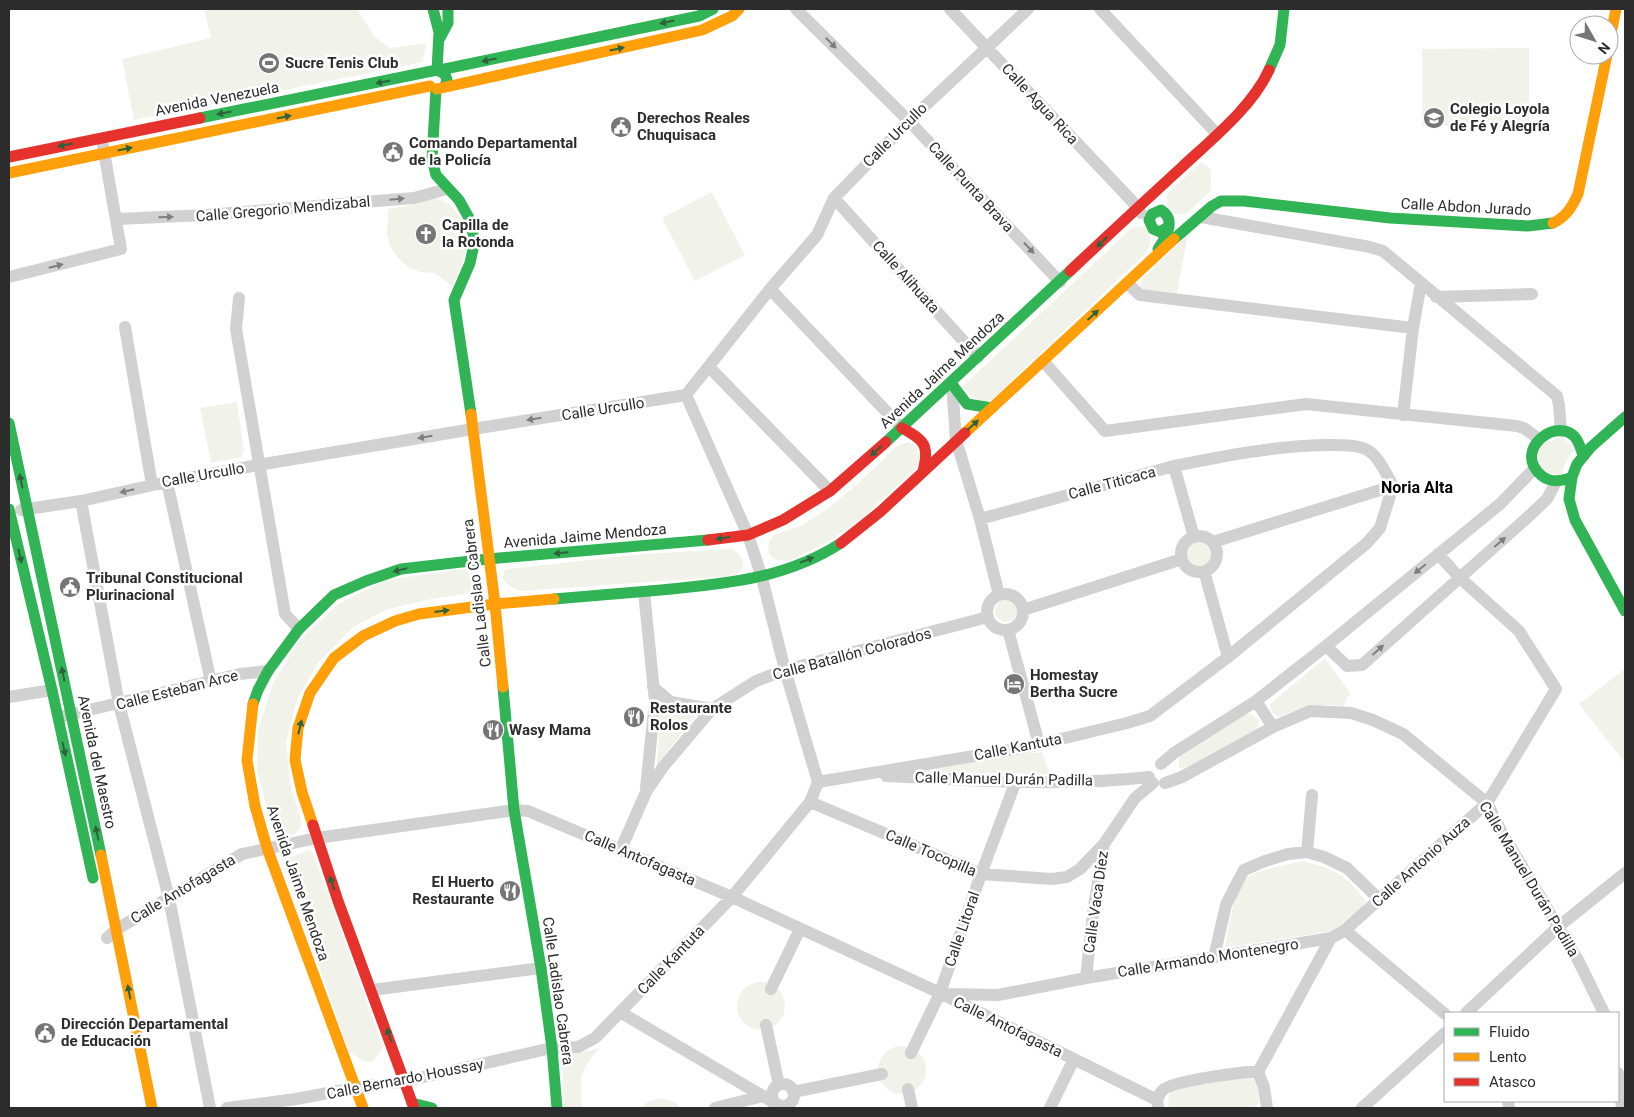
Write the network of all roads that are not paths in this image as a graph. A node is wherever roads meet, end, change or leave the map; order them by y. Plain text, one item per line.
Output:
1 (433, 9) edge
2 (448, 9) edge
3 (713, 9) edge
4 (739, 9) edge
5 (796, 9) edge
6 (950, 9) edge
7 (1028, 9) edge
8 (1100, 9) edge
9 (1284, 9) edge
10 (699, 16) junction
11 (702, 30) junction
12 (440, 39) junction
13 (584, 40) junction
14 (987, 47) junction
15 (588, 55) junction
16 (1605, 65) edge
17 (436, 71) junction
18 (437, 87) junction
19 (909, 121) junction
20 (1217, 134) junction
21 (102, 137) junction
22 (105, 154) junction
23 (9, 157) edge
24 (9, 173) edge
25 (1170, 178) junction
26 (448, 189) junction
27 (834, 198) junction
28 (1150, 207) junction
29 (1201, 217) junction
30 (117, 219) junction
31 (1161, 229) junction
32 (9, 278) edge
33 (1060, 282) junction
34 (1127, 283) junction
35 (1421, 283) junction
36 (770, 289) junction
37 (1532, 294) dead end
38 (1436, 297) junction
39 (239, 298) dead end
40 (125, 327) dead end
41 (1413, 328) junction
42 (978, 357) junction
43 (1043, 361) junction
44 (709, 368) junction
45 (952, 383) junction
46 (686, 395) junction
47 (992, 408) junction
48 (1403, 415) junction
49 (1625, 417) edge
50 (9, 423) edge
51 (902, 428) junction
52 (473, 429) junction
53 (1561, 431) junction
54 (1539, 439) junction
55 (956, 440) junction
56 (1583, 456) junction
57 (258, 465) junction
58 (1174, 466) junction
59 (1535, 468) junction
60 (923, 471) junction
61 (1572, 477) junction
62 (167, 482) junction
63 (1556, 482) junction
64 (152, 485) junction
65 (1393, 486) junction
66 (830, 491) junction
67 (81, 501) junction
68 (27, 508) junction
69 (9, 511) edge
70 (980, 519) junction
71 (748, 535) junction
72 (1194, 537) junction
73 (1213, 542) junction
74 (1438, 554) junction
75 (488, 558) junction
76 (1182, 559) junction
77 (1204, 571) junction
78 (1460, 577) junction
79 (762, 578) junction
80 (644, 592) junction
81 (999, 596) junction
82 (495, 604) junction
83 (1023, 610) junction
84 (1625, 611) edge
85 (988, 617) junction
86 (299, 628) junction
87 (1008, 630) junction
88 (1326, 646) junction
89 (1228, 657) junction
90 (785, 670) junction
91 (268, 671) junction
92 (211, 682) junction
93 (653, 687) junction
94 (52, 690) junction
95 (9, 698) edge
96 (1256, 701) junction
97 (119, 704) junction
98 (712, 709) junction
99 (71, 714) junction
100 (57, 719) junction
101 (1273, 727) junction
102 (1039, 744) junction
103 (1161, 764) junction
104 (858, 775) junction
105 (1016, 781) junction
106 (1156, 781) junction
107 (818, 782) junction
108 (646, 792) junction
109 (1312, 795) dead end
110 (810, 802) junction
111 (1486, 803) junction
112 (514, 810) junction
113 (317, 838) junction
114 (1104, 844) junction
115 (267, 848) junction
116 (621, 849) junction
117 (1307, 852) junction
118 (1625, 873) edge
119 (981, 874) junction
120 (732, 897) junction
121 (169, 898) junction
122 (1380, 900) junction
123 (1558, 927) junction
124 (117, 928) junction
125 (800, 929) junction
126 (1345, 930) junction
127 (107, 938) junction
128 (1331, 938) junction
129 (1214, 957) junction
130 (541, 968) junction
131 (1086, 978) junction
132 (771, 989) dead end
133 (372, 990) junction
134 (940, 993) junction
135 (620, 1012) junction
136 (1467, 1012) edge
137 (1604, 1012) edge
138 (1444, 1013) edge
139 (121, 1014) dead end
140 (766, 1026) dead end
141 (1444, 1034) edge
142 (552, 1048) junction
143 (911, 1053) dead end
144 (1074, 1059) junction
145 (1258, 1072) junction
146 (882, 1074) dead end
147 (406, 1081) junction
148 (1619, 1082) edge
149 (779, 1085) junction
150 (355, 1088) junction
151 (908, 1089) dead end
152 (793, 1092) junction
153 (763, 1096) junction
154 (1157, 1104) edge
155 (413, 1106) edge
156 (780, 1106) edge
157 (152, 1108) edge
158 (210, 1108) edge
159 (227, 1108) edge
160 (363, 1108) edge
161 (432, 1108) edge
162 (557, 1108) edge
163 (716, 1108) edge
164 (912, 1108) edge
165 (1050, 1108) edge
166 (1267, 1108) edge
167 (1362, 1108) edge
168 (1622, 1108) edge

1 - 12 main road
2 - 12 main road
3 - 10 main road, Avenida Venezuela
4 - 11 main road, Avenida Venezuela
5 -> 19 street, Calle Punta Brava
6 - 14 street, Calle Agua Rica
7 - 14 street, Calle Urcullo
8 - 20 street
9 - 20 main road, Avenida Jaime Mendoza
10 - 11 main road
10 -> 13 main road, Avenida Venezuela
15 -> 11 main road, Avenida Venezuela
12 - 17 main road
13 - 15 main road
13 -> 17 main road, Avenida Venezuela
14 - 19 street, Calle Urcullo
14 - 28 street, Calle Agua Rica
15 - 18 main road, Avenida Venezuela
16 - 29 main road, Calle Abdon Jurado
17 - 18 main road, Calle Ladislao Cabrera
17 - 18 main road
17 -> 21 main road, Avenida Venezuela
22 -> 18 main road, Avenida Venezuela
18 - 26 main road, Calle Ladislao Cabrera
19 - 27 street, Calle Urcullo
19 -> 33 street, Calle Punta Brava
20 - 25 main road, Avenida Jaime Mendoza
21 - 22 street
21 -> 23 main road, Avenida Venezuela
22 - 24 main road, Avenida Venezuela
22 - 30 street
25 - 28 main road, Avenida Jaime Mendoza
25 - 28 main road
30 -> 26 street, Calle Gregorio Mendizabal
26 - 52 main road, Calle Ladislao Cabrera
27 - 36 street, Calle Urcullo
27 - 42 street, Calle Alihuata
28 - 29 main road
28 - 31 street, Calle Agua Rica
28 - 31 main road
28 - 31 main road
28 -> 33 main road, Avenida Jaime Mendoza
29 - 31 main road, Calle Abdon Jurado
29 - 35 street
32 -> 30 street
31 - 34 main road
33 - 42 main road, Avenida Jaime Mendoza
34 - 41 street
43 -> 34 main road
35 - 38 street
35 - 41 street
36 - 44 street, Calle Urcullo
36 - 51 street
37 - 38 street
38 - 53 street
39 - 57 street
40 - 64 street
41 - 48 street
42 - 45 main road, Avenida Jaime Mendoza
43 - 47 main road
43 - 48 street
44 - 46 street, Calle Urcullo
44 - 66 street
45 - 47 main road
45 - 51 main road, Avenida Jaime Mendoza
45 - 55 street
46 -> 52 street, Calle Urcullo
46 - 71 street
55 -> 47 main road
48 - 54 street
49 - 56 main road
68 -> 50 main road, Avenida del Maestro
51 - 60 main road
51 -> 66 main road, Avenida Jaime Mendoza
52 -> 57 street, Calle Urcullo
52 - 75 main road, Calle Ladislao Cabrera
53 - 54 main road
53 - 56 main road
54 - 59 main road
55 - 60 main road
55 - 70 street
56 - 61 main road
57 - 62 street, Calle Urcullo
57 - 86 street
58 - 65 street
58 - 70 street, Calle Titicaca
58 - 72 street, Calle Titicaca
59 - 63 main road
59 - 74 street
79 -> 60 main road
61 - 63 main road
61 - 84 main road
62 - 64 street, Calle Urcullo
62 - 92 street
78 -> 63 street
64 -> 67 street, Calle Urcullo
65 - 73 street
65 - 89 street, Calle Kantuta
66 - 71 main road, Avenida Jaime Mendoza
67 - 68 street, Calle Urcullo
67 - 97 street
68 - 69 street, Calle Urcullo
99 -> 68 main road, Avenida del Maestro
69 -> 94 main road, Avenida del Maestro
70 - 81 street
71 -> 75 main road, Avenida Jaime Mendoza
71 - 79 street
72 - 73 street
72 - 76 street
73 - 77 street
74 - 78 street
74 -> 88 street
75 - 82 main road, Calle Ladislao Cabrera
75 -> 86 main road, Avenida Jaime Mendoza
76 - 77 street
76 - 83 street
77 - 89 street
88 -> 78 street
78 - 111 street, Calle Antonio Auza
79 - 80 main road
79 - 90 street
80 - 82 main road
80 - 93 street
81 - 83 street
81 - 85 street
82 - 112 main road, Calle Ladislao Cabrera
113 -> 82 main road
83 - 87 street
85 - 87 street
85 - 90 street, Calle Batallón Colorados
86 - 91 main road, Avenida Jaime Mendoza
87 - 102 street
88 - 96 street
89 - 102 street, Calle Kantuta
90 - 98 street, Calle Batallón Colorados
90 - 107 street
91 - 92 street, Calle Esteban Arce
91 - 115 main road, Avenida Jaime Mendoza
92 - 97 street, Calle Esteban Arce
93 - 98 street
93 - 108 street
94 - 95 street
94 - 100 main road, Avenida del Maestro
96 - 101 street
96 - 103 street
97 - 99 street, Calle Esteban Arce
97 - 121 street
98 - 108 street, Calle Batallón Colorados
99 - 100 street, Calle Esteban Arce
124 -> 99 main road, Avenida del Maestro
100 -> 127 main road, Avenida del Maestro
101 - 106 street, Calle Manuel Durán Padilla
101 - 111 street, Calle Manuel Durán Padilla
102 - 104 street, Calle Kantuta
103 - 106 street
103 - 106 street
104 - 105 street, Calle Manuel Durán Padilla
104 - 107 street, Calle Kantuta
105 - 106 street, Calle Manuel Durán Padilla
105 - 119 street, Calle Litoral
106 - 114 street, Calle Vaca Díez
107 - 110 street, Calle Kantuta
108 - 116 street, Calle Batallón Colorados
109 - 117 street
110 - 119 street, Calle Tocopilla
110 - 120 street, Calle Kantuta
111 - 122 street, Calle Antonio Auza
111 - 123 street, Calle Manuel Durán Padilla
112 - 113 street, Calle Antofagasta
112 - 116 street, Calle Antofagasta
112 - 130 main road, Calle Ladislao Cabrera
113 - 115 street, Calle Antofagasta
133 -> 113 main road
114 - 119 street, Calle Tocopilla
114 - 131 street, Calle Vaca Díez
115 - 121 street, Calle Antofagasta
115 - 150 main road, Avenida Jaime Mendoza
116 - 120 street, Calle Antofagasta
117 - 122 street
117 - 129 street
118 - 123 street
119 - 134 street, Calle Litoral
120 - 125 street, Calle Antofagasta
120 - 135 street, Calle Kantuta
121 - 124 street, Calle Antofagasta
121 - 158 street
122 - 126 street, Calle Antonio Auza
123 - 136 street
123 - 137 street, Calle Manuel Durán Padilla
124 - 127 street, Calle Antofagasta
157 -> 124 main road, Avenida del Maestro
125 - 132 street
125 - 134 street, Calle Antofagasta
126 - 128 street, Calle Armando Montenegro
126 - 138 street
127 - 139 main road, Avenida del Maestro
128 - 129 street, Calle Armando Montenegro
128 - 145 street
129 - 131 street, Calle Armando Montenegro
130 - 133 street
130 - 142 main road, Calle Ladislao Cabrera
131 - 134 street, Calle Armando Montenegro
147 -> 133 main road
134 - 143 street, Calle Litoral
134 - 144 street, Calle Antofagasta
135 - 142 street, Calle Kantuta
135 - 153 street
140 - 149 street
141 - 167 street
142 - 147 street, Calle Bernardo Houssay
142 - 162 main road, Calle Ladislao Cabrera
144 - 154 street, Calle Antofagasta
144 - 165 street
145 - 154 street
145 - 166 street
146 - 152 street
147 - 150 street, Calle Bernardo Houssay
147 - 155 main road
148 - 168 street
149 - 152 street
149 - 156 street
150 - 159 street, Calle Bernardo Houssay
150 - 160 main road, Avenida Jaime Mendoza
151 - 164 street
152 - 156 street
153 - 156 street
153 - 163 street
155 - 161 main road

